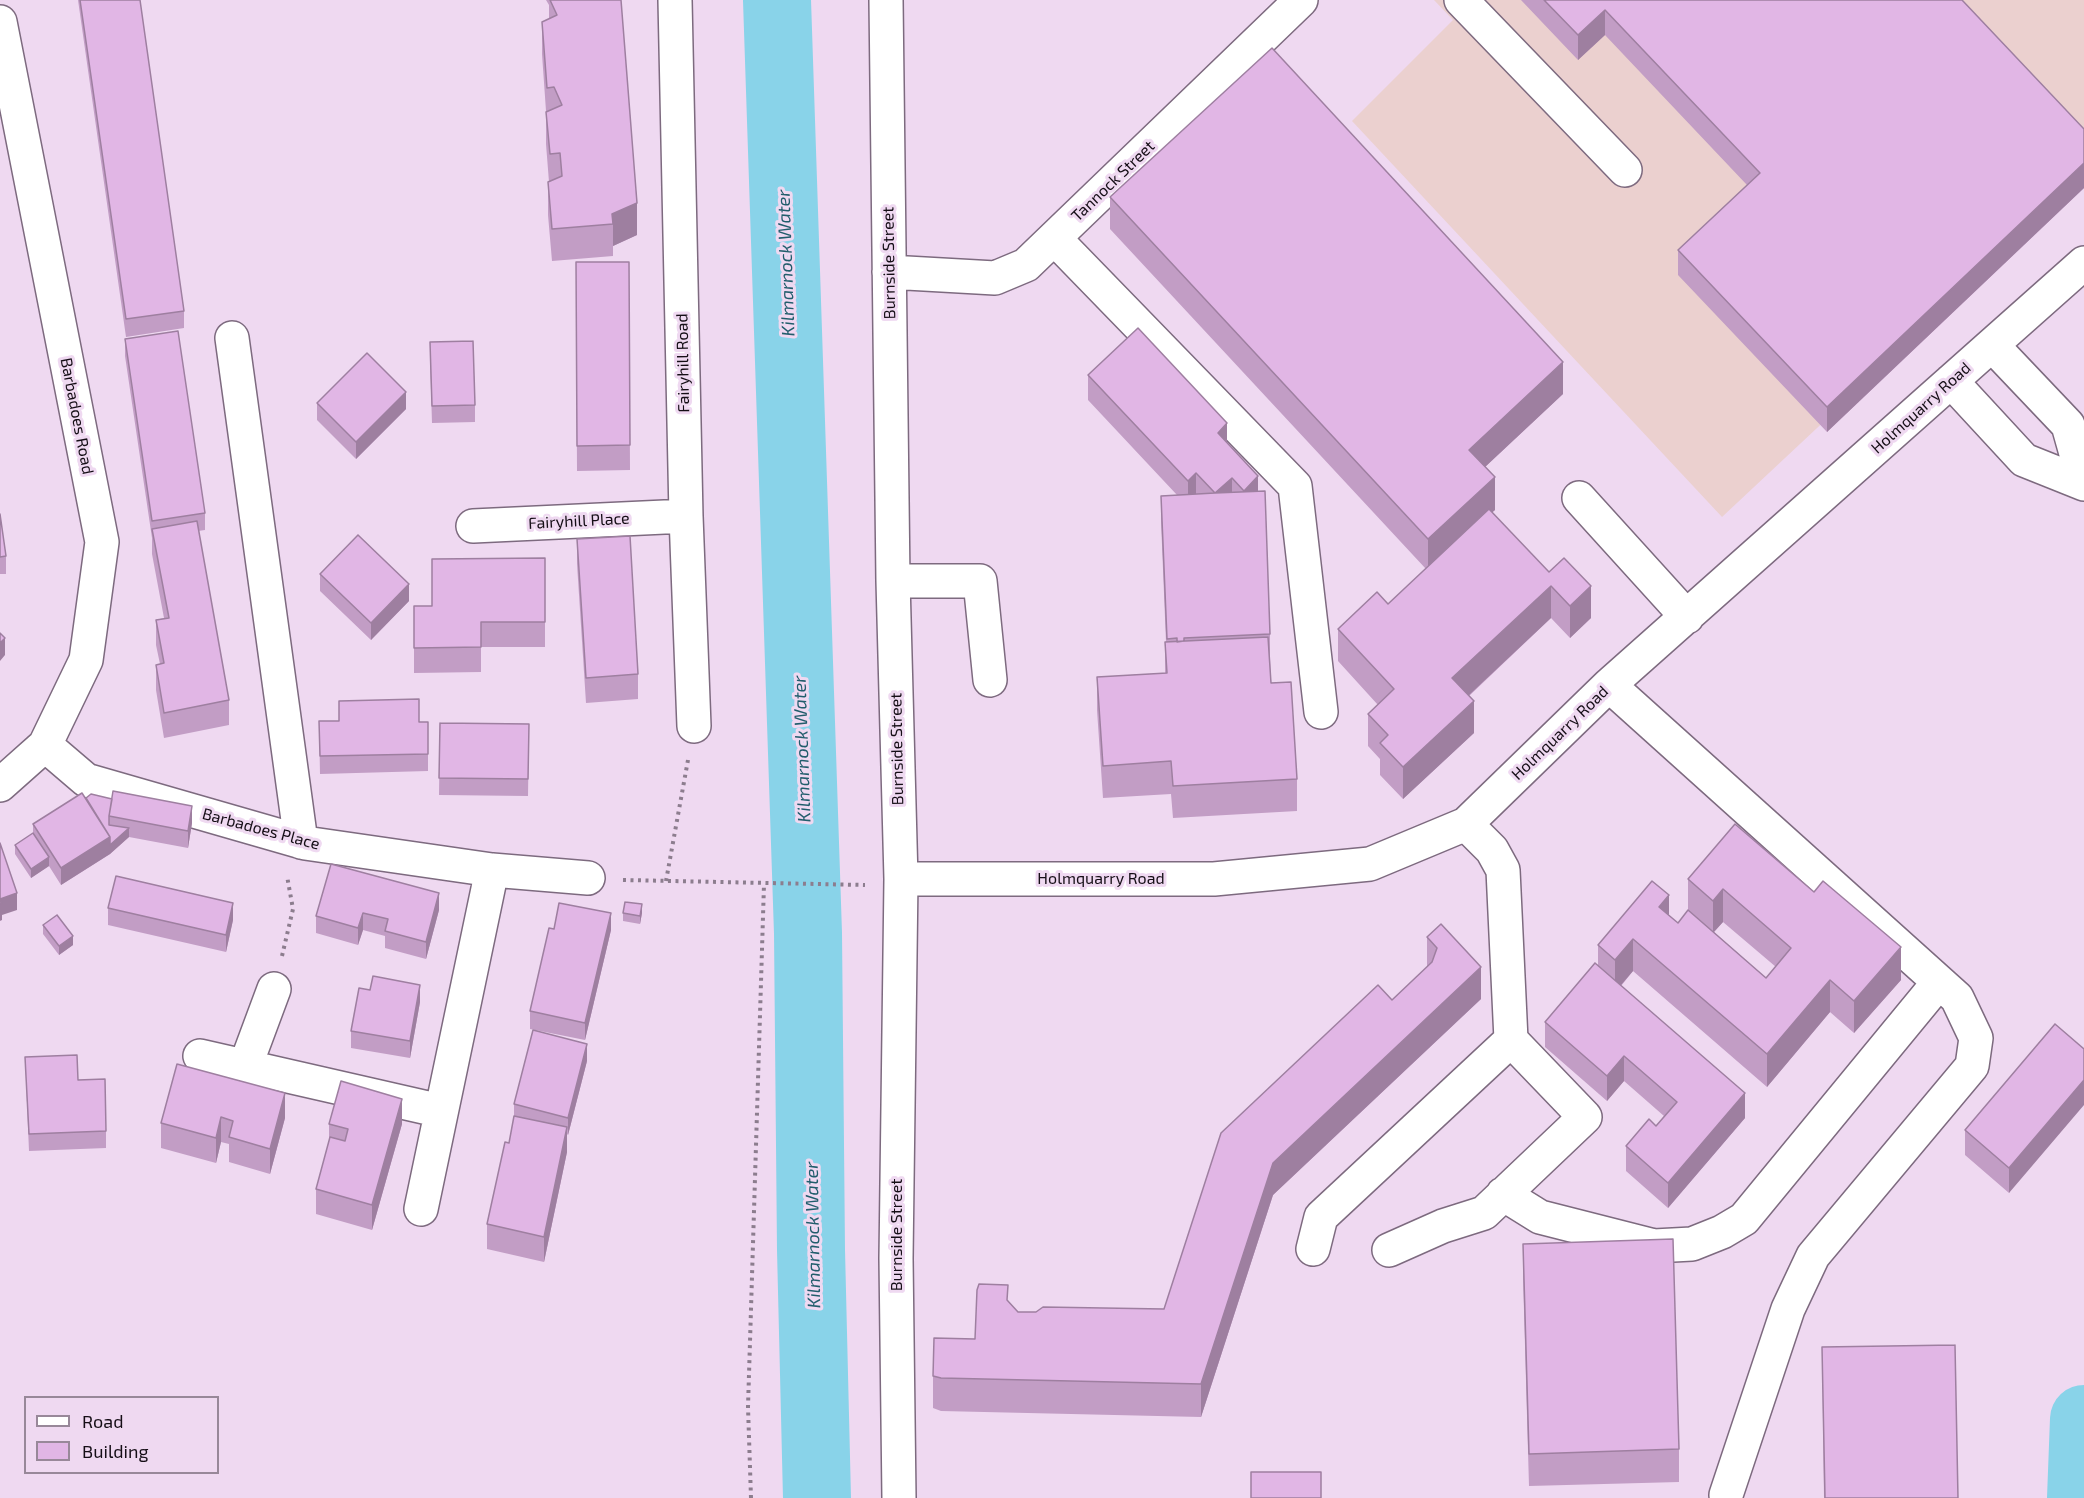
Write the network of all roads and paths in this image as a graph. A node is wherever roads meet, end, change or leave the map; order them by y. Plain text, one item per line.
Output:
1 (675, 0) edge
2 (886, 0) edge
3 (1461, 0) edge
4 (1301, 1) edge
5 (0, 22) edge
6 (1625, 170) dead end
7 (1054, 238) junction
8 (2084, 263) edge
9 (889, 272) junction
10 (232, 338) dead end
11 (1992, 345) junction
12 (1951, 381) junction
13 (2084, 483) edge
14 (1578, 498) dead end
15 (686, 516) junction
16 (473, 526) dead end
17 (893, 581) junction
18 (1687, 617) junction
19 (990, 680) dead end
20 (1609, 685) junction
21 (1321, 712) dead end
22 (694, 726) joint
23 (45, 745) junction
24 (0, 785) edge
25 (1466, 824) junction
26 (303, 843) junction
27 (492, 870) junction
28 (588, 878) joint
29 (666, 881) junction
30 (889, 882) junction
31 (764, 884) junction
32 (1939, 982) junction
33 (274, 989) joint
34 (1511, 1040) junction
35 (200, 1056) dead end
36 (245, 1067) junction
37 (441, 1111) junction
38 (1503, 1194) junction
39 (421, 1209) dead end
40 (1312, 1249) dead end
41 (1389, 1250) dead end
42 (1725, 1495) dead end
43 (751, 1498) edge
44 (899, 1498) edge

1 - 15 street, Fairyhill Road
2 - 9 street, Burnside Street
3 - 6 street
4 - 7 street, Tannock Street
5 - 23 street, Barbadoes Road
7 - 9 street, Tannock Street
7 - 21 street
8 - 11 street, Holmquarry Road
9 - 17 street, Burnside Street
10 - 26 street
11 - 12 street, Holmquarry Road
11 - 13 street
12 - 13 street
12 - 18 street, Holmquarry Road
14 - 18 street
15 - 16 street, Fairyhill Place
15 - 22 street, Fairyhill Road
17 - 19 street
17 - 30 street, Burnside Street
18 - 20 street, Holmquarry Road
20 - 25 street, Holmquarry Road
20 - 32 street
22 - 29 path
23 - 24 street, Barbadoes Road
23 - 26 street, Barbadoes Place
25 - 30 street, Holmquarry Road
25 - 34 street
26 - 27 street, Barbadoes Place
26 - 33 path
27 - 28 street, Barbadoes Place
27 - 37 street
28 - 29 path
29 - 31 path
30 - 31 path
30 - 44 street, Burnside Street
31 - 43 path
32 - 38 street
32 - 42 street
33 - 36 street
34 - 38 street
34 - 40 street
35 - 36 street
36 - 37 street
37 - 39 street
38 - 41 street

